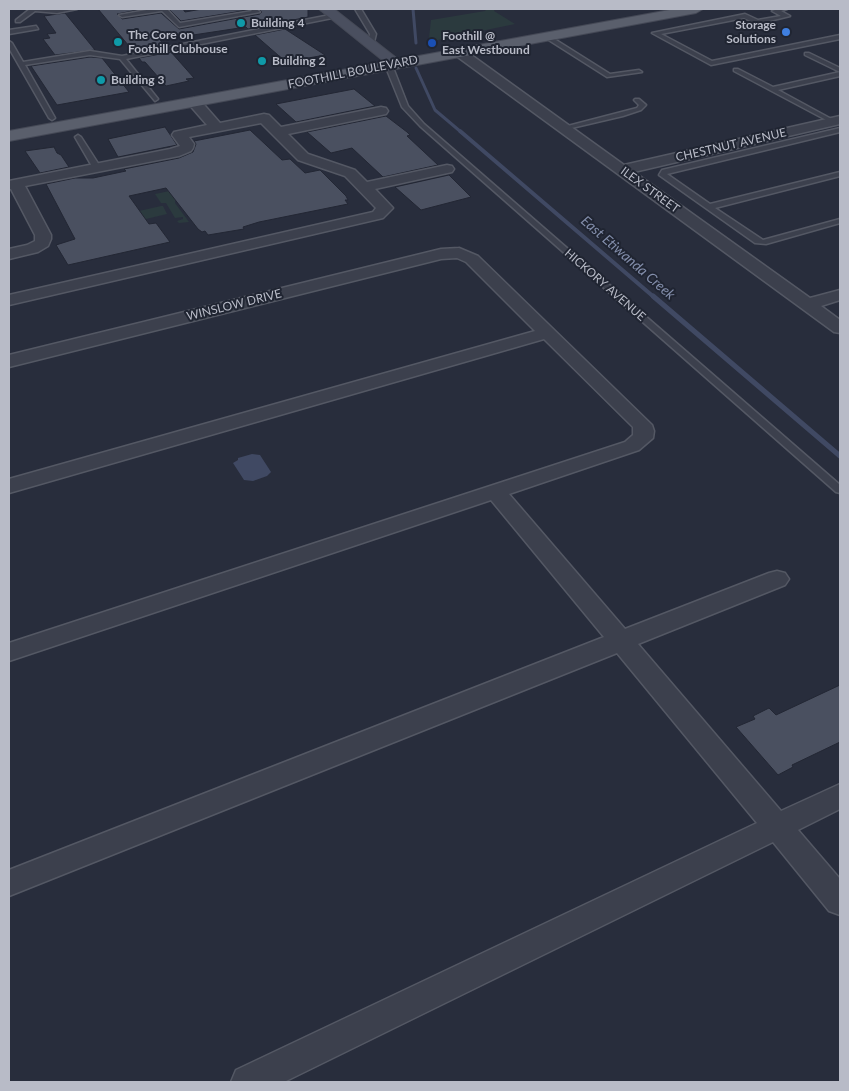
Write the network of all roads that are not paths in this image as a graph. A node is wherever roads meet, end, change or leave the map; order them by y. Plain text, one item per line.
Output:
1 (34, 9) edge
2 (75, 9) edge
3 (163, 9) edge
4 (253, 9) edge
5 (358, 9) edge
6 (650, 9) edge
7 (696, 9) edge
8 (784, 9) edge
9 (331, 12) edge
10 (122, 15) dead end
11 (18, 21) dead end
12 (36, 28) dead end
13 (9, 32) edge
14 (546, 36) junction
15 (840, 37) edge
16 (9, 43) edge
17 (371, 45) junction
18 (459, 52) junction
19 (807, 54) dead end
20 (122, 58) junction
21 (390, 62) junction
22 (21, 64) junction
23 (736, 70) dead end
24 (639, 72) dead end
25 (840, 72) edge
26 (772, 89) junction
27 (155, 99) junction
28 (637, 100) dead end
29 (203, 104) junction
30 (252, 106) dead end
31 (381, 111) dead end
32 (52, 118) junction
33 (264, 118) junction
34 (168, 122) dead end
35 (234, 124) junction
36 (838, 124) edge
37 (9, 126) edge
38 (212, 128) junction
39 (562, 128) junction
40 (277, 132) junction
41 (179, 135) junction
42 (9, 136) edge
43 (78, 137) dead end
44 (97, 168) junction
45 (447, 169) dead end
46 (622, 170) junction
47 (840, 174) edge
48 (12, 185) edge
49 (364, 187) junction
50 (708, 207) junction
51 (840, 221) edge
52 (9, 254) edge
53 (840, 295) edge
54 (9, 300) edge
55 (808, 304) junction
56 (840, 328) edge
57 (547, 333) junction
58 (9, 361) edge
59 (9, 486) edge
60 (840, 490) edge
61 (495, 491) junction
62 (777, 579) dead end
63 (621, 641) junction
64 (9, 652) edge
65 (840, 796) edge
66 (777, 826) junction
67 (9, 883) edge
68 (840, 901) edge
69 (248, 1082) edge

1 - 2 lane
1 - 11 lane
3 - 4 lane
3 - 10 lane
5 - 17 lane
6 - 21 main road, FOOTHILL BOULEVARD
7 - 14 main road, FOOTHILL BOULEVARD
8 - 15 lane
9 - 17 main road
9 - 20 lane
12 - 13 lane
14 - 18 main road, FOOTHILL BOULEVARD
14 - 24 lane
16 - 22 lane
17 - 21 main road
18 - 21 main road, FOOTHILL BOULEVARD
18 - 39 street, ILEX STREET
19 - 25 lane
20 - 22 lane
20 - 27 lane
21 - 27 main road, FOOTHILL BOULEVARD
21 - 29 main road, FOOTHILL BOULEVARD
21 - 60 lane, HICKORY AVENUE
22 - 32 lane
23 - 26 lane
25 - 26 lane
26 - 36 lane
27 - 32 main road, FOOTHILL BOULEVARD
28 - 39 lane
29 - 35 street
29 - 38 street
29 - 42 main road, FOOTHILL BOULEVARD
30 - 33 street
31 - 40 street
32 - 37 main road, FOOTHILL BOULEVARD
33 - 35 street
33 - 40 street
34 - 41 street
35 - 38 street
36 - 46 street, CHESTNUT AVENUE
36 - 50 lane
38 - 41 street
39 - 46 street, ILEX STREET
40 - 49 street
41 - 44 street
43 - 44 lane
44 - 48 street
45 - 49 street
46 - 55 street, ILEX STREET
47 - 50 lane
48 - 52 street
49 - 54 street
50 - 51 lane
53 - 55 street
55 - 56 street, ILEX STREET
57 - 58 street, WINSLOW DRIVE
57 - 59 street
57 - 61 street
61 - 63 street
61 - 64 street
62 - 63 street
63 - 66 street
63 - 67 street
65 - 66 street
66 - 68 street
66 - 69 street

